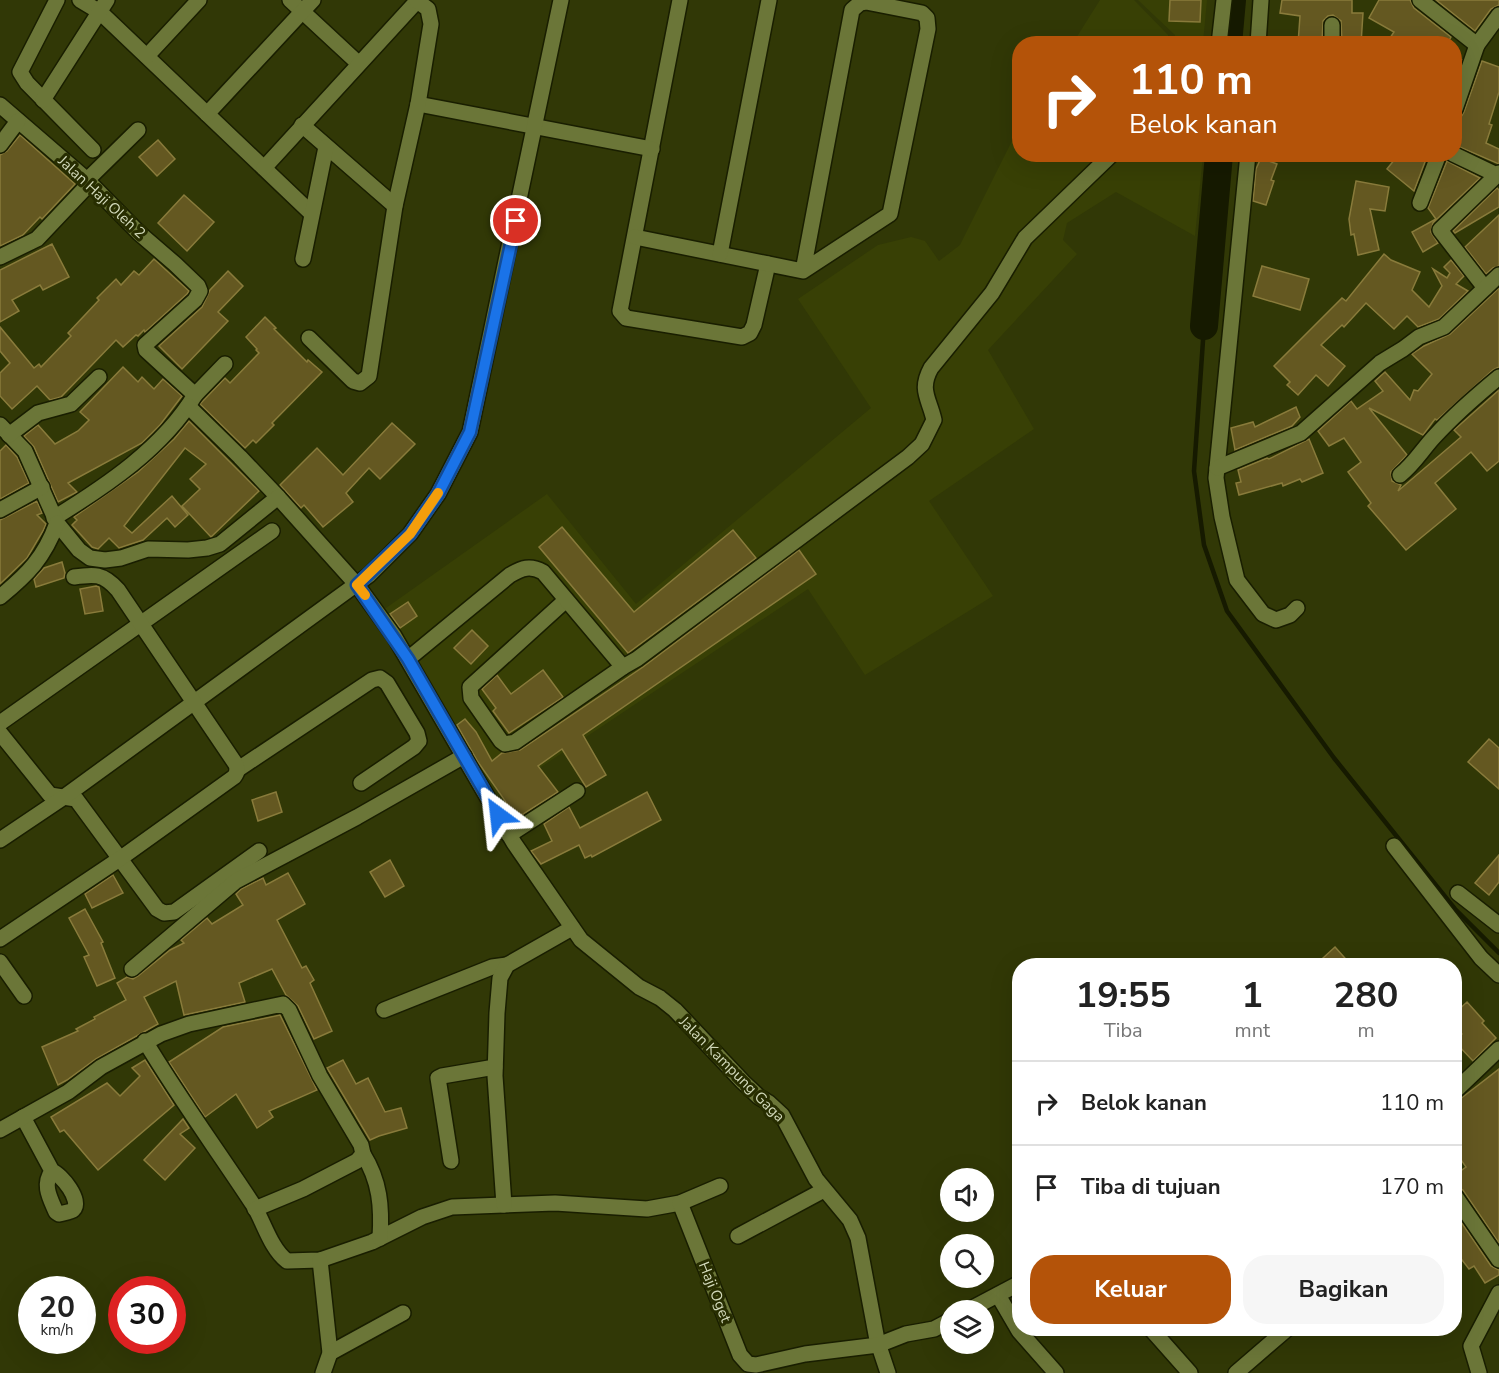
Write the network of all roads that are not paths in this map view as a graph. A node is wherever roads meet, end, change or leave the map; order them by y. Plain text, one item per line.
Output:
1 (57, 0) edge
2 (80, 0) edge
3 (199, 0) edge
4 (290, 0) edge
5 (313, 0) edge
6 (418, 0) edge
7 (561, 0) edge
8 (680, 0) edge
9 (769, 0) edge
10 (1224, 0) edge
11 (1261, 0) edge
12 (1420, 0) edge
13 (104, 6) edge
14 (302, 12) junction
15 (1499, 15) edge
16 (1332, 25) dead end
17 (1220, 36) edge
18 (1259, 36) edge
19 (1332, 36) edge
20 (1477, 45) junction
21 (147, 56) junction
22 (358, 63) junction
23 (1462, 89) edge
24 (44, 100) junction
25 (418, 104) junction
26 (0, 105) edge
27 (207, 114) junction
28 (18, 121) junction
29 (302, 125) junction
30 (536, 128) junction
31 (138, 130) dead end
32 (0, 144) edge
33 (326, 147) junction
34 (652, 149) junction
35 (93, 150) dead end
36 (1462, 159) edge
37 (1104, 162) edge
38 (1247, 162) edge
39 (1436, 162) edge
40 (264, 168) junction
41 (1498, 177) edge
42 (88, 182) junction
43 (1420, 203) dead end
44 (395, 206) junction
45 (311, 213) junction
46 (635, 237) junction
47 (720, 254) junction
48 (0, 257) edge
49 (303, 259) dead end
50 (768, 264) junction
51 (803, 271) junction
52 (1499, 275) edge
53 (1485, 288) junction
54 (200, 291) joint
55 (309, 338) dead end
56 (225, 364) dead end
57 (1499, 376) edge
58 (99, 377) dead end
59 (191, 401) junction
60 (4, 430) edge
61 (1217, 468) junction
62 (1400, 475) dead end
63 (42, 488) junction
64 (278, 498) junction
65 (0, 510) edge
66 (56, 521) junction
67 (272, 531) dead end
68 (74, 577) dead end
69 (357, 585) junction
70 (0, 597) edge
71 (567, 600) junction
72 (1297, 608) dead end
73 (141, 623) junction
74 (408, 659) junction
75 (623, 667) junction
76 (194, 702) junction
77 (0, 723) edge
78 (0, 733) edge
79 (464, 756) junction
80 (237, 770) junction
81 (362, 783) dead end
82 (577, 791) dead end
83 (63, 797) junction
84 (509, 835) junction
85 (0, 840) edge
86 (1395, 846) dead end
87 (259, 851) dead end
88 (121, 858) junction
89 (1458, 893) dead end
90 (1499, 925) edge
91 (572, 928) junction
92 (0, 939) edge
93 (0, 962) edge
94 (507, 965) junction
95 (132, 969) dead end
96 (1499, 975) edge
97 (24, 996) dead end
98 (384, 1010) dead end
99 (145, 1041) junction
100 (1499, 1049) edge
101 (495, 1067) junction
102 (1462, 1084) edge
103 (23, 1117) junction
104 (0, 1130) edge
105 (363, 1154) junction
106 (451, 1161) dead end
107 (52, 1171) dead end
108 (720, 1186) dead end
109 (824, 1190) junction
110 (680, 1203) junction
111 (504, 1205) junction
112 (1462, 1206) edge
113 (255, 1209) junction
114 (738, 1236) dead end
115 (380, 1238) junction
116 (320, 1260) junction
117 (1499, 1260) edge
118 (1012, 1287) edge
119 (1499, 1293) edge
120 (998, 1295) junction
121 (988, 1300) edge
122 (403, 1313) dead end
123 (1012, 1319) edge
124 (940, 1326) edge
125 (1023, 1336) edge
126 (1157, 1336) edge
127 (1279, 1336) edge
128 (878, 1345) junction
129 (330, 1353) junction
130 (765, 1368) edge
131 (323, 1373) edge
132 (888, 1373) edge
133 (1056, 1373) edge
134 (1190, 1373) edge
135 (1236, 1373) edge
136 (1479, 1373) edge

1 - 24 street
2 - 13 street
3 - 21 street
4 - 14 street
5 - 14 street
6 - 22 street
6 - 25 street
7 - 30 street
8 - 34 street
9 - 47 street
10 - 17 street
11 - 18 street
12 - 20 street
13 - 21 street
13 - 24 street
14 - 22 street
14 - 27 street
15 - 20 street
16 - 19 street
20 - 23 street
21 - 27 street
22 - 29 street
24 - 35 street
25 - 30 street
25 - 44 street
26 - 28 street, Jalan Haji Oleh 2
27 - 40 street
28 - 32 street
28 - 42 street, Jalan Haji Oleh 2
29 - 33 street
29 - 40 street
30 - 34 street
30 - 69 street
31 - 42 street
33 - 44 street
33 - 45 street
34 - 46 street
36 - 41 street
37 - 75 street
38 - 61 street
39 - 43 street
40 - 45 street
41 - 53 street
42 - 48 street
42 - 54 street, Jalan Haji Oleh 2
44 - 55 street
45 - 49 street
46 - 47 street
46 - 50 street
47 - 50 street
50 - 51 street
51 - 51 street
52 - 53 street
53 - 61 street
54 - 59 street, Jalan Kampung Gaga
56 - 59 street
57 - 62 street
58 - 60 street
59 - 64 street, Jalan Kampung Gaga
59 - 66 street
60 - 63 street
61 - 72 street
63 - 65 street
63 - 66 street
64 - 66 street
64 - 69 street, Jalan Kampung Gaga
66 - 70 street
67 - 73 street
68 - 73 street
69 - 74 street, Jalan Kampung Gaga
69 - 76 street
71 - 74 street
71 - 75 street
71 - 75 street
73 - 76 street
73 - 77 street
74 - 79 street, Jalan Kampung Gaga
76 - 80 street
76 - 83 street
78 - 83 street
79 - 84 street, Jalan Kampung Gaga
79 - 95 street
80 - 81 street
80 - 88 street
82 - 84 street
83 - 85 street
83 - 88 street
84 - 91 street, Jalan Kampung Gaga
86 - 96 street
87 - 88 street
88 - 92 street
89 - 90 street
91 - 94 street
91 - 109 street, Jalan Kampung Gaga
93 - 97 street
94 - 98 street
94 - 101 street
99 - 103 street
99 - 105 street
99 - 113 street
100 - 102 street
101 - 106 street
101 - 111 street
103 - 104 street
103 - 107 street
105 - 113 street
105 - 115 street
108 - 110 street
109 - 114 street
109 - 128 street, Jalan Kampung Gaga
110 - 111 street
110 - 130 street, Haji Oget
111 - 115 street
112 - 117 street
113 - 116 street
115 - 116 street
116 - 129 street
118 - 120 street
119 - 136 street
120 - 121 street
120 - 123 street
122 - 129 street
124 - 128 street
125 - 133 street
126 - 134 street
127 - 135 street
128 - 130 street
128 - 132 street, Jalan Kampung Gaga
129 - 131 street

